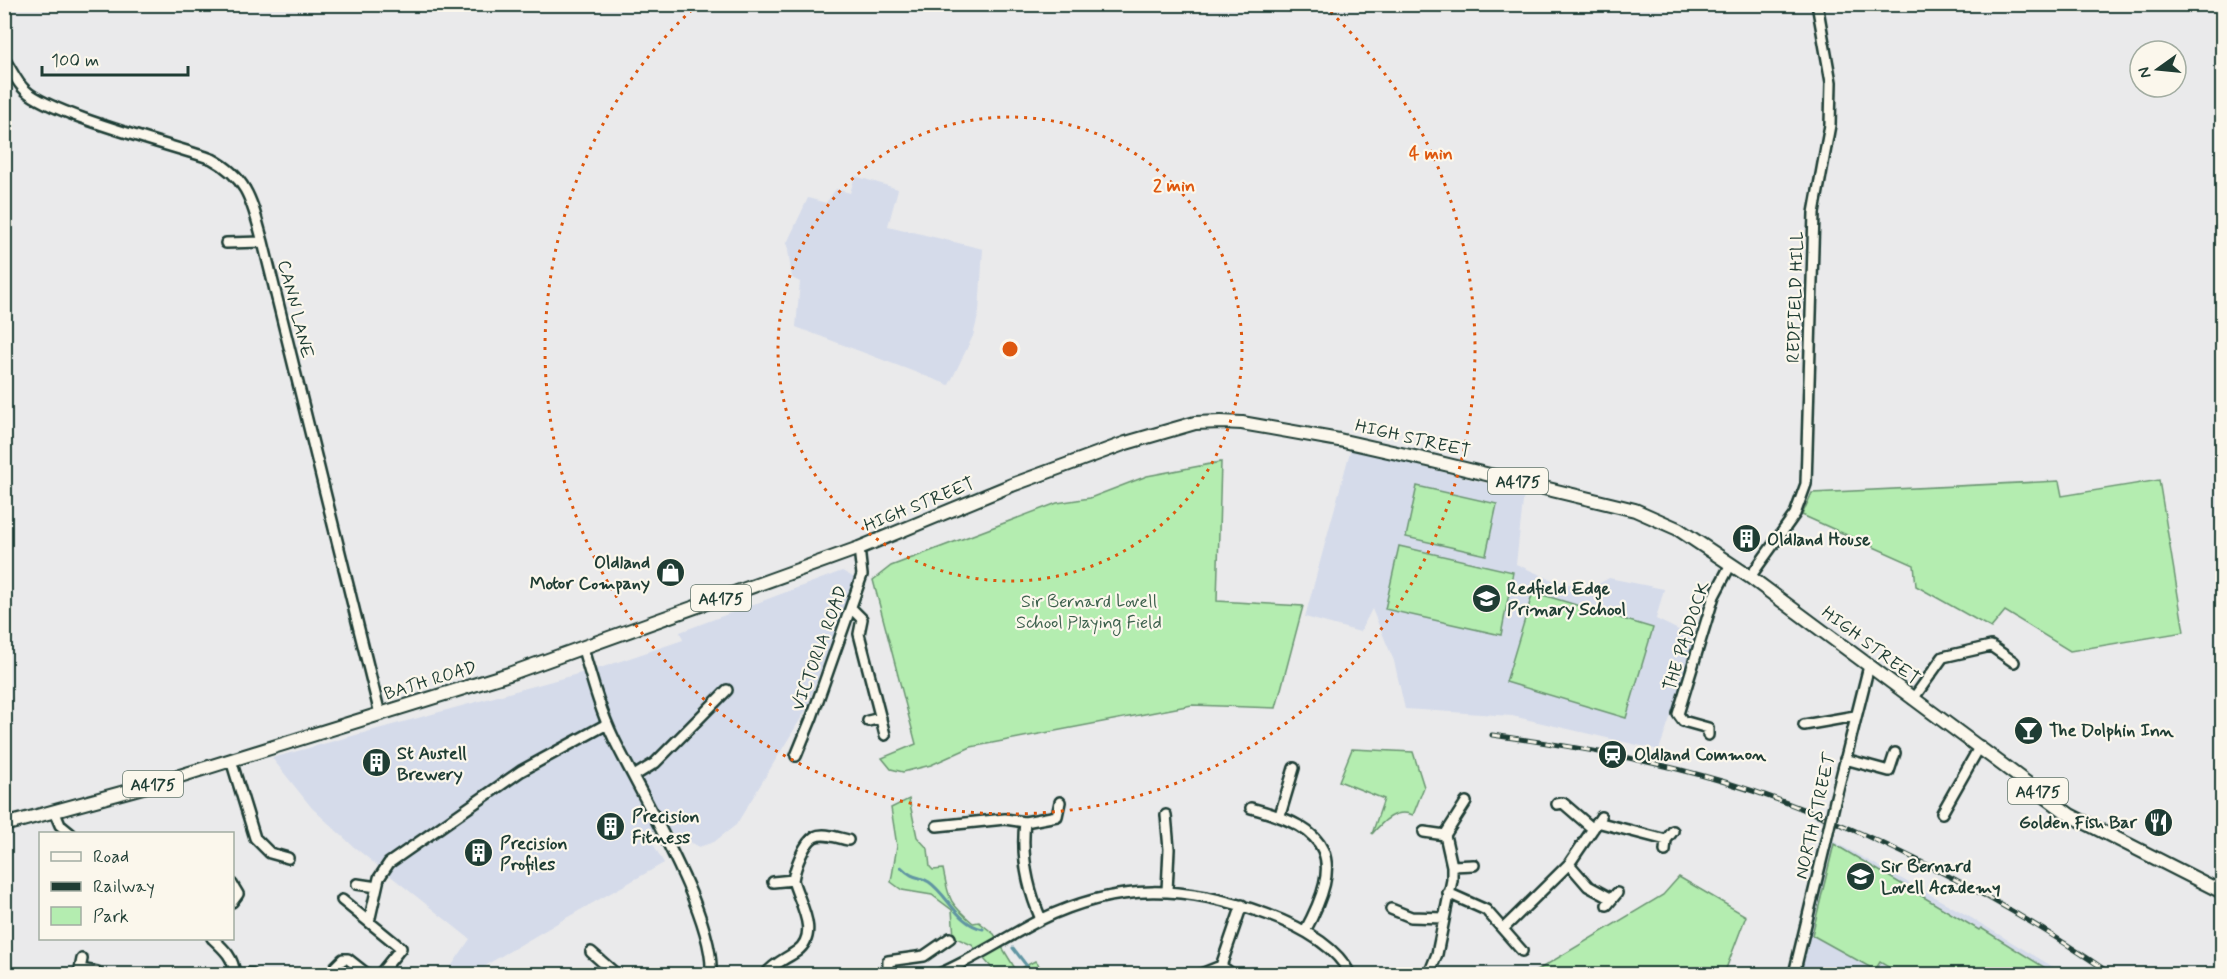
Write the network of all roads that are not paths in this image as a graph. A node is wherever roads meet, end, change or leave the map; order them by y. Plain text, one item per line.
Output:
1 (1817, 4) edge
2 (4, 58) edge
3 (263, 242) junction
4 (226, 243) dead end
5 (859, 548) junction
6 (1731, 564) junction
7 (1750, 577) junction
8 (851, 608) junction
9 (583, 649) junction
10 (2014, 662) dead end
11 (1869, 666) junction
12 (727, 690) dead end
13 (1913, 699) junction
14 (380, 714) junction
15 (1855, 716) junction
16 (880, 718) junction
17 (868, 721) dead end
18 (606, 724) junction
19 (1804, 725) dead end
20 (885, 735) dead end
21 (1708, 735) dead end
22 (1980, 746) junction
23 (1895, 753) dead end
24 (795, 756) dead end
25 (1845, 759) junction
26 (231, 760) junction
27 (1294, 768) dead end
28 (634, 776) junction
29 (1060, 802) dead end
30 (1466, 802) dead end
31 (1557, 804) dead end
32 (1251, 808) dead end
33 (1013, 812) dead end
34 (55, 813) junction
35 (951, 813) dead end
36 (1942, 813) dead end
37 (1166, 815) dead end
38 (1280, 815) junction
39 (1025, 822) junction
40 (1597, 823) junction
41 (953, 824) junction
42 (4, 825) edge
43 (937, 826) dead end
44 (1673, 831) dead end
45 (69, 832) edge
46 (1424, 832) dead end
47 (1445, 835) junction
48 (848, 840) dead end
49 (1666, 840) junction
50 (1665, 851) dead end
51 (288, 858) dead end
52 (1569, 864) junction
53 (1474, 865) dead end
54 (1452, 866) junction
55 (793, 880) junction
56 (773, 882) dead end
57 (357, 884) dead end
58 (377, 887) junction
59 (1167, 891) junction
60 (2223, 892) edge
61 (1448, 893) junction
62 (1612, 899) dead end
63 (342, 900) dead end
64 (1242, 905) junction
65 (1391, 909) dead end
66 (1444, 918) junction
67 (1041, 920) junction
68 (369, 922) junction
69 (1504, 928) junction
70 (1305, 931) junction
71 (950, 938) dead end
72 (213, 940) edge
73 (1522, 951) dead end
74 (591, 952) dead end
75 (82, 959) dead end
76 (1221, 966) junction
77 (80, 972) edge
78 (97, 972) dead end
79 (235, 974) edge
80 (942, 974) edge
81 (1232, 974) edge
82 (252, 975) edge
83 (335, 975) edge
84 (367, 975) edge
85 (380, 975) edge
86 (616, 975) edge
87 (711, 975) edge
88 (766, 975) edge
89 (888, 975) edge
90 (1201, 975) edge
91 (1350, 975) edge
92 (1429, 975) edge
93 (1794, 975) edge

1 - 7 street, REDFIELD HILL
2 - 3 street, CANN LANE
3 - 4 street
3 - 14 street, CANN LANE
5 - 6 main road, HIGH STREET / A4175
5 - 8 street, VICTORIA ROAD
5 - 9 main road, BATH ROAD / A4175
6 - 7 main road, HIGH STREET / A4175
6 - 21 street, THE PADDOCK
7 - 11 main road, HIGH STREET / A4175
8 - 16 street
8 - 24 street, VICTORIA ROAD
9 - 14 main road, BATH ROAD / A4175
9 - 18 street
10 - 13 street
11 - 13 main road, HIGH STREET / A4175
11 - 15 street, NORTH STREET
12 - 28 street
13 - 22 main road, HIGH STREET / A4175
14 - 26 main road, BATH ROAD / A4175
15 - 19 street
15 - 25 street, NORTH STREET
16 - 17 street
16 - 20 street
18 - 28 street
18 - 58 street
22 - 36 street
22 - 60 main road, HIGH STREET / A4175
23 - 25 street
25 - 93 street, NORTH STREET, bridge
26 - 34 main road, BATH ROAD / A4175
26 - 51 street
27 - 38 street
28 - 87 street
29 - 39 street
30 - 47 street
31 - 40 street
32 - 38 street
33 - 39 street
34 - 42 main road, BATH ROAD / A4175
34 - 45 street
35 - 41 street
37 - 59 street
38 - 70 street
39 - 41 street
39 - 67 street
40 - 49 street
40 - 52 street
41 - 43 street
44 - 49 street
46 - 47 street
47 - 54 street
48 - 55 street
49 - 50 street
52 - 62 street
52 - 69 street
53 - 54 street
54 - 61 street
55 - 56 street
55 - 88 street
57 - 58 street
58 - 68 street
59 - 64 street
59 - 67 street
61 - 66 street
61 - 69 street
63 - 68 street
64 - 70 street
64 - 76 street
65 - 66 street
66 - 92 street
67 - 80 street
68 - 85 street
69 - 73 street
70 - 91 street
71 - 89 street
72 - 79 street
74 - 86 street
75 - 77 street
76 - 81 street
76 - 90 street
77 - 78 street
79 - 82 street
83 - 84 street

